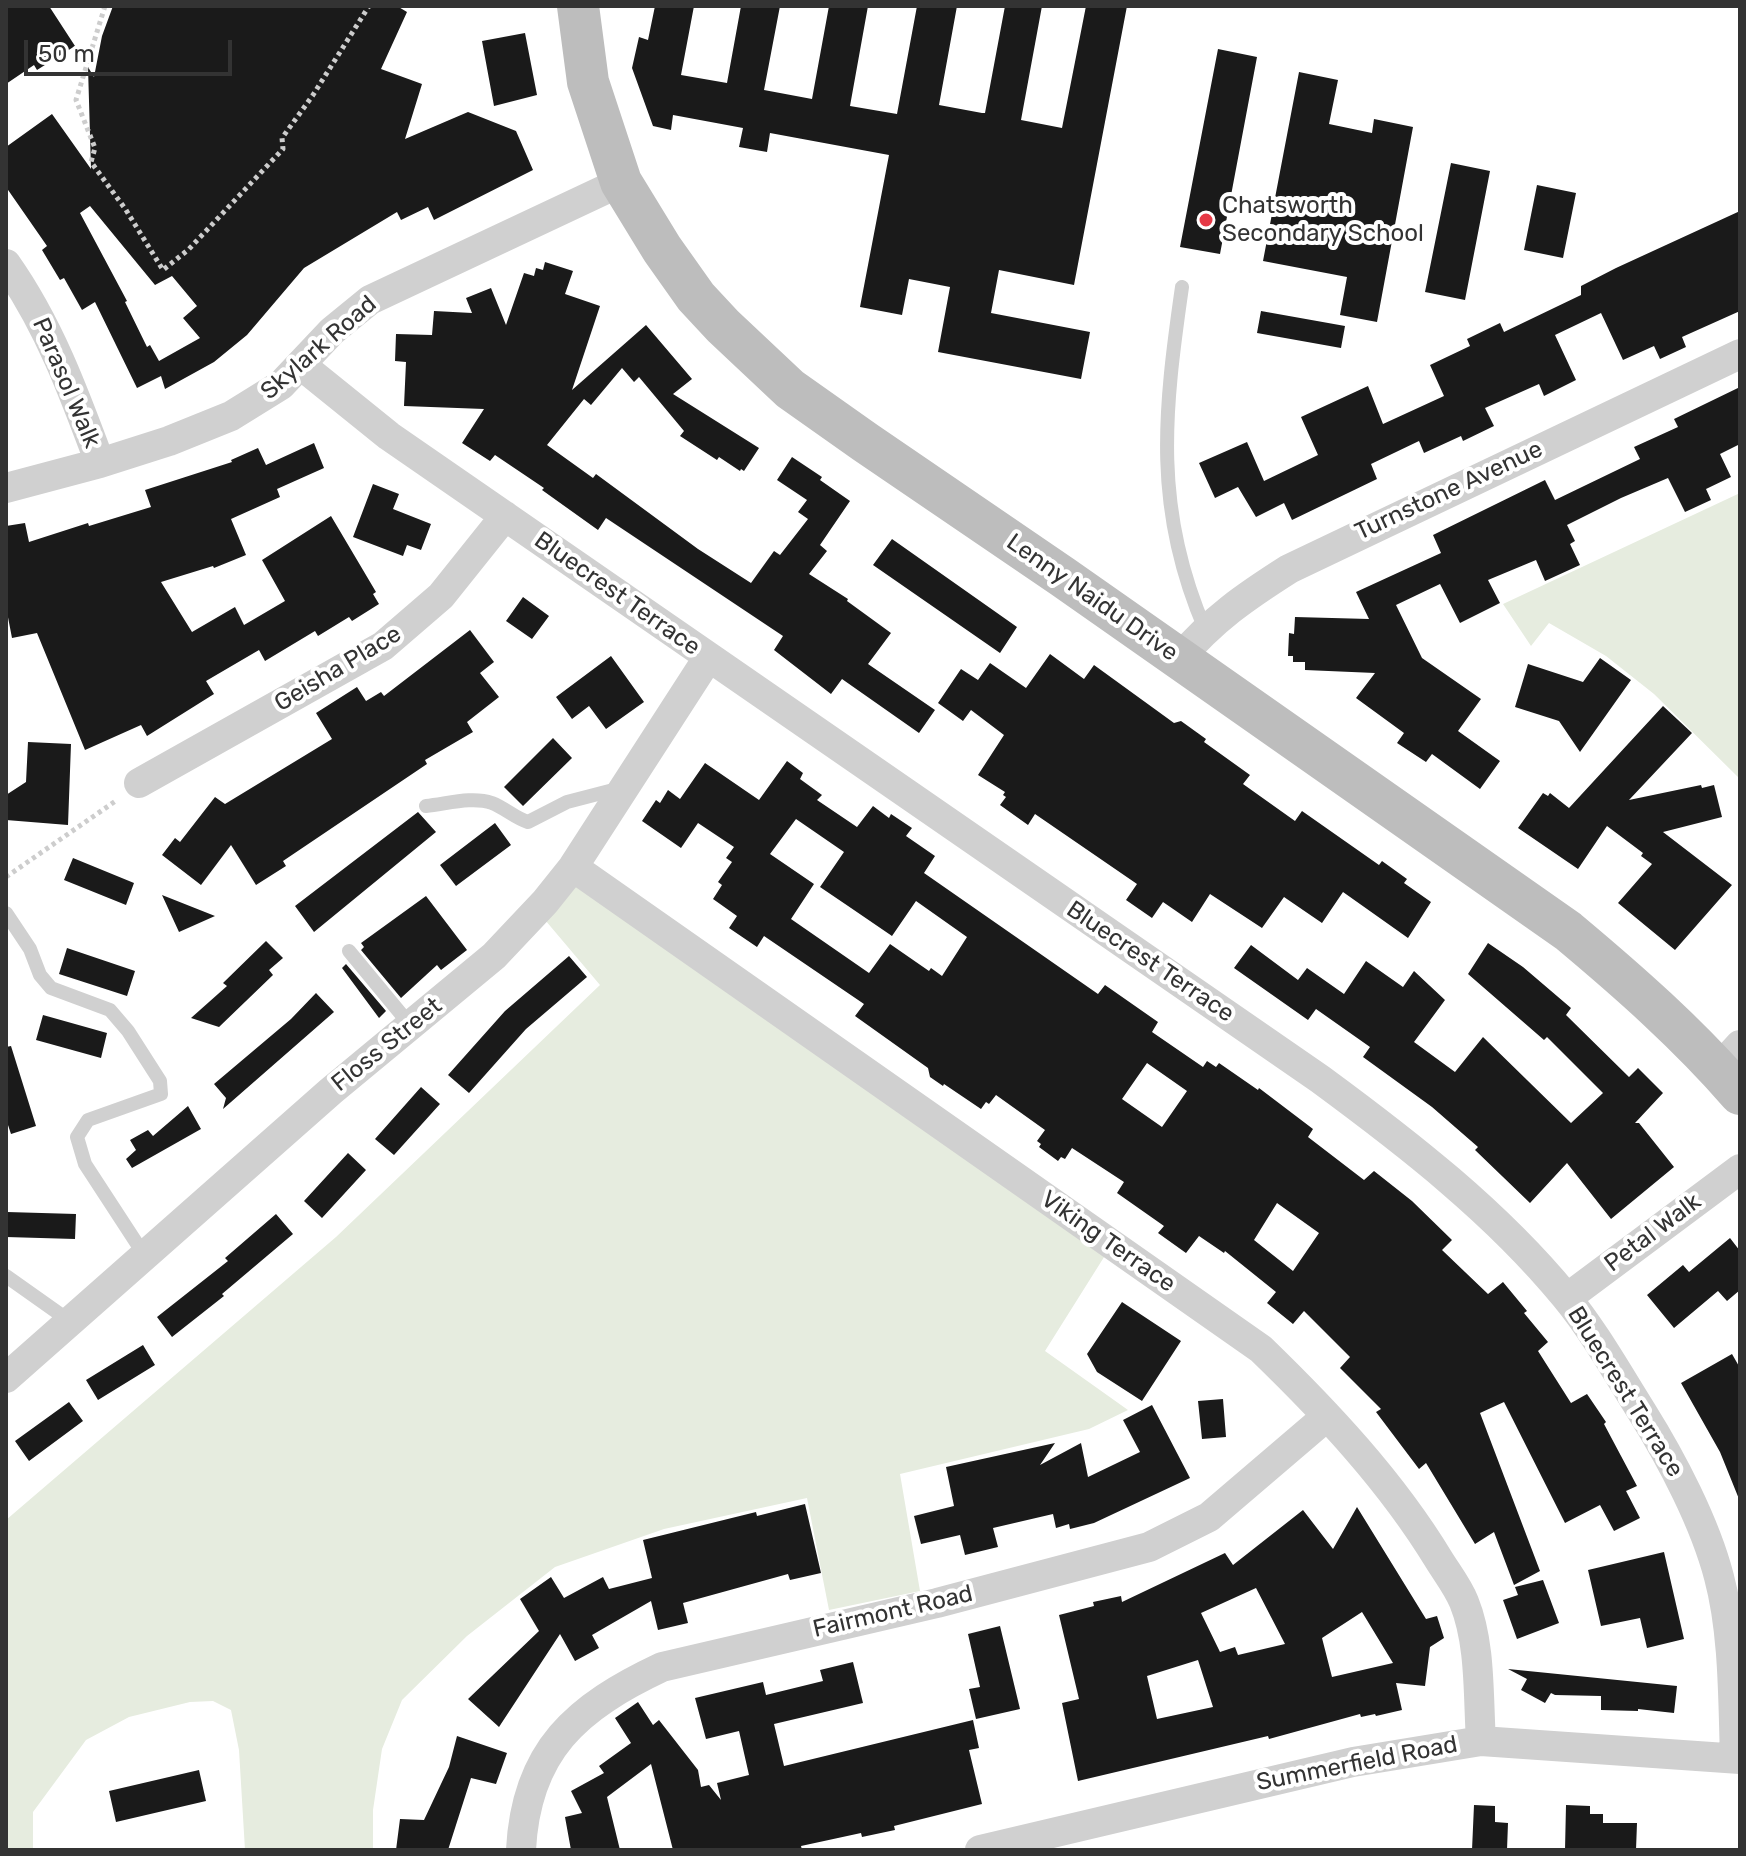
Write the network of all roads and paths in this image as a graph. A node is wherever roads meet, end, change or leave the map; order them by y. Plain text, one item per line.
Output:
1 (105, 6) edge
2 (369, 6) edge
3 (578, 6) edge
4 (621, 182) junction
5 (6, 264) edge
6 (1182, 287) dead end
7 (1740, 354) edge
8 (301, 365) junction
9 (100, 463) junction
10 (6, 488) edge
11 (505, 516) junction
12 (1192, 644) junction
13 (708, 658) junction
14 (139, 783) joint
15 (625, 787) junction
16 (426, 806) dead end
17 (573, 867) junction
18 (6, 877) edge
19 (6, 913) edge
20 (349, 951) dead end
21 (411, 1026) junction
22 (1733, 1069) edge
23 (1740, 1169) edge
24 (145, 1257) junction
25 (6, 1276) edge
26 (1567, 1298) junction
27 (71, 1322) junction
28 (6, 1378) edge
29 (1326, 1417) junction
30 (1481, 1741) junction
31 (1737, 1759) edge
32 (521, 1850) edge
33 (980, 1850) edge

1 - 2 path
3 - 4 street, Lenny Naidu Drive
4 - 8 street, Skylark Road
4 - 12 street, Lenny Naidu Drive
5 - 9 street, Parasol Walk
6 - 12 lane
7 - 12 street, Turnstone Avenue
8 - 9 street, Skylark Road
8 - 11 street, Bluecrest Terrace
9 - 10 street, Skylark Road
11 - 13 street, Bluecrest Terrace
11 - 14 street, Geisha Place
12 - 22 street, Lenny Naidu Drive
13 - 15 street, Floss Street
13 - 26 street, Bluecrest Terrace
14 - 18 path
15 - 16 lane
15 - 17 street, Floss Street
17 - 21 street, Floss Street
17 - 29 street, Viking Terrace
19 - 24 lane
20 - 21 lane
21 - 24 street, Floss Street
23 - 26 street, Petal Walk
24 - 27 street, Floss Street
25 - 27 lane
26 - 31 street, Bluecrest Terrace
27 - 28 street, Floss Street
29 - 30 street, Viking Terrace
29 - 32 street, Fairmont Road
30 - 31 street, Summerfield Road
30 - 33 street, Summerfield Road

